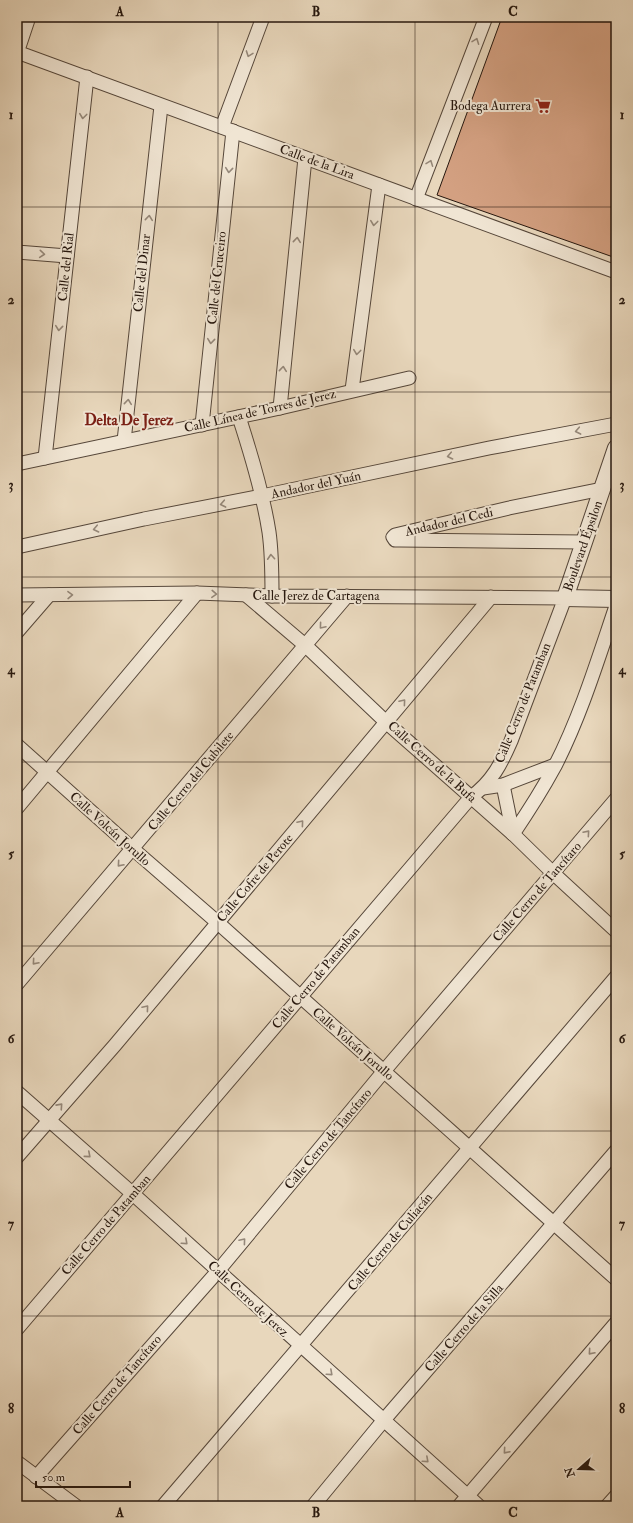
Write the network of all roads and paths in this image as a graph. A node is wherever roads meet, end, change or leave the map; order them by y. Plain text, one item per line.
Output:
1 (29, 17) edge
2 (263, 17) edge
3 (486, 17) edge
4 (17, 53) edge
5 (87, 77) junction
6 (161, 106) junction
7 (227, 129) junction
8 (305, 158) junction
9 (379, 184) junction
10 (416, 199) junction
11 (17, 252) edge
12 (67, 256) junction
13 (616, 272) edge
14 (408, 378) dead end
15 (352, 390) junction
16 (280, 408) junction
17 (239, 417) junction
18 (616, 424) edge
19 (202, 425) junction
20 (124, 441) junction
21 (616, 448) edge
22 (45, 458) junction
23 (17, 464) edge
24 (602, 489) junction
25 (262, 496) junction
26 (584, 542) junction
27 (17, 547) edge
28 (197, 593) junction
29 (17, 595) edge
30 (49, 595) junction
31 (246, 595) junction
32 (272, 596) junction
33 (347, 596) junction
34 (491, 597) junction
35 (565, 598) junction
36 (616, 599) edge
37 (616, 606) edge
38 (17, 632) edge
39 (306, 646) junction
40 (386, 722) junction
41 (17, 744) edge
42 (555, 764) junction
43 (47, 773) junction
44 (503, 785) junction
45 (483, 788) junction
46 (471, 797) junction
47 (616, 799) edge
48 (17, 808) edge
49 (513, 834) junction
50 (133, 850) junction
51 (553, 873) junction
52 (217, 922) junction
53 (616, 931) edge
54 (616, 977) edge
55 (17, 984) edge
56 (299, 997) junction
57 (384, 1071) junction
58 (17, 1092) edge
59 (48, 1120) junction
60 (470, 1148) junction
61 (616, 1151) edge
62 (17, 1157) edge
63 (133, 1194) junction
64 (554, 1224) junction
65 (218, 1271) junction
66 (616, 1279) edge
67 (616, 1322) edge
68 (17, 1329) edge
69 (301, 1347) junction
70 (383, 1421) junction
71 (17, 1462) edge
72 (36, 1476) junction
73 (616, 1496) edge
74 (463, 1501) edge
75 (76, 1506) edge
76 (164, 1506) edge
77 (313, 1506) edge
78 (479, 1506) edge
79 (607, 1506) edge

1 - 4 street
2 -> 7 street, Calle del Cruceiro
10 -> 3 street
4 - 5 street, Calle de la Lira
5 - 6 street, Calle de la Lira
5 -> 12 street, Calle del Rial
6 - 7 street, Calle de la Lira
20 -> 6 street, Calle del Dinar
7 - 8 street, Calle de la Lira
7 -> 19 street, Calle del Cruceiro
8 - 9 street, Calle de la Lira
16 -> 8 street
9 - 10 street, Calle de la Lira
9 -> 15 street
10 - 13 street, Calle de la Lira
11 -> 12 street
12 -> 22 street, Calle del Rial
14 - 15 street, Calle Línea de Torres de Jerez
15 - 16 street, Calle Línea de Torres de Jerez
16 - 17 street, Calle Línea de Torres de Jerez
17 - 19 street, Calle Línea de Torres de Jerez
17 - 25 street
18 -> 25 street, Andador del Yuán
19 - 20 street, Calle Línea de Torres de Jerez
20 - 22 street, Calle Línea de Torres de Jerez
21 - 24 street, Boulevard Épsilon
22 - 23 street, Calle Línea de Torres de Jerez
24 - 26 street, Boulevard Épsilon
24 - 26 street, Andador del Cedi
25 -> 27 street, Andador del Yuán
32 -> 25 street
26 - 35 street, Boulevard Épsilon
30 -> 28 street, Calle Jerez de Cartagena
28 -> 31 street, Calle Jerez de Cartagena
28 - 43 street
29 - 30 street, Calle Jerez de Cartagena
30 - 38 street
31 - 32 street, Calle Jerez de Cartagena
31 - 39 street, Calle Cerro de la Bufa
32 - 33 street, Calle Jerez de Cartagena
33 - 34 street, Calle Jerez de Cartagena
33 -> 39 street, Calle Cerro del Cubilete
34 - 35 street, Calle Jerez de Cartagena
40 -> 34 street, Calle Cofre de Perote
35 - 36 street, Calle Jerez de Cartagena
35 - 45 street, Calle Cerro de Patamban
37 - 42 street
39 - 40 street, Calle Cerro de la Bufa
39 - 50 street, Calle Cerro del Cubilete
40 - 46 street, Calle Cerro de la Bufa
52 -> 40 street, Calle Cofre de Perote
41 - 43 street, Calle Volcán Jorullo
42 - 44 street
42 - 49 street
43 - 48 street
43 - 50 street, Calle Volcán Jorullo
44 - 45 street
44 - 49 street
45 - 46 street, Calle Cerro de Patamban
46 - 49 street, Calle Cerro de la Bufa
46 - 56 street, Calle Cerro de Patamban
51 -> 47 street, Calle Cerro de Tancítaro
49 - 51 street, Calle Cerro de la Bufa
50 - 52 street, Calle Volcán Jorullo
50 -> 55 street, Calle Cerro del Cubilete
51 - 53 street, Calle Cerro de la Bufa
51 - 57 street, Calle Cerro de Tancítaro
52 - 56 street, Calle Volcán Jorullo
59 -> 52 street, Calle Cofre de Perote
54 - 60 street, Calle Cerro de Culiacán
56 - 57 street, Calle Volcán Jorullo
56 - 63 street, Calle Cerro de Patamban
57 - 60 street, Calle Volcán Jorullo
65 -> 57 street, Calle Cerro de Tancítaro
58 - 59 street, Calle Cerro de Jerez
59 - 62 street, Calle Cofre de Perote
59 -> 63 street, Calle Cerro de Jerez
60 - 64 street, Calle Volcán Jorullo
60 - 69 street, Calle Cerro de Culiacán
61 - 64 street, Calle Cerro de la Silla
63 -> 65 street, Calle Cerro de Jerez
63 - 68 street, Calle Cerro de Patamban
64 - 66 street, Calle Volcán Jorullo
64 - 70 street, Calle Cerro de la Silla
65 - 69 street, Calle Cerro de Jerez
65 - 72 street, Calle Cerro de Tancítaro
67 -> 74 street
69 -> 70 street, Calle Cerro de Jerez
69 - 76 street, Calle Cerro de Culiacán
70 -> 74 street, Calle Cerro de Jerez
70 - 77 street, Calle Cerro de la Silla
71 - 72 street
72 - 75 street
73 - 79 street
74 - 78 street, Calle Cerro de Jerez

